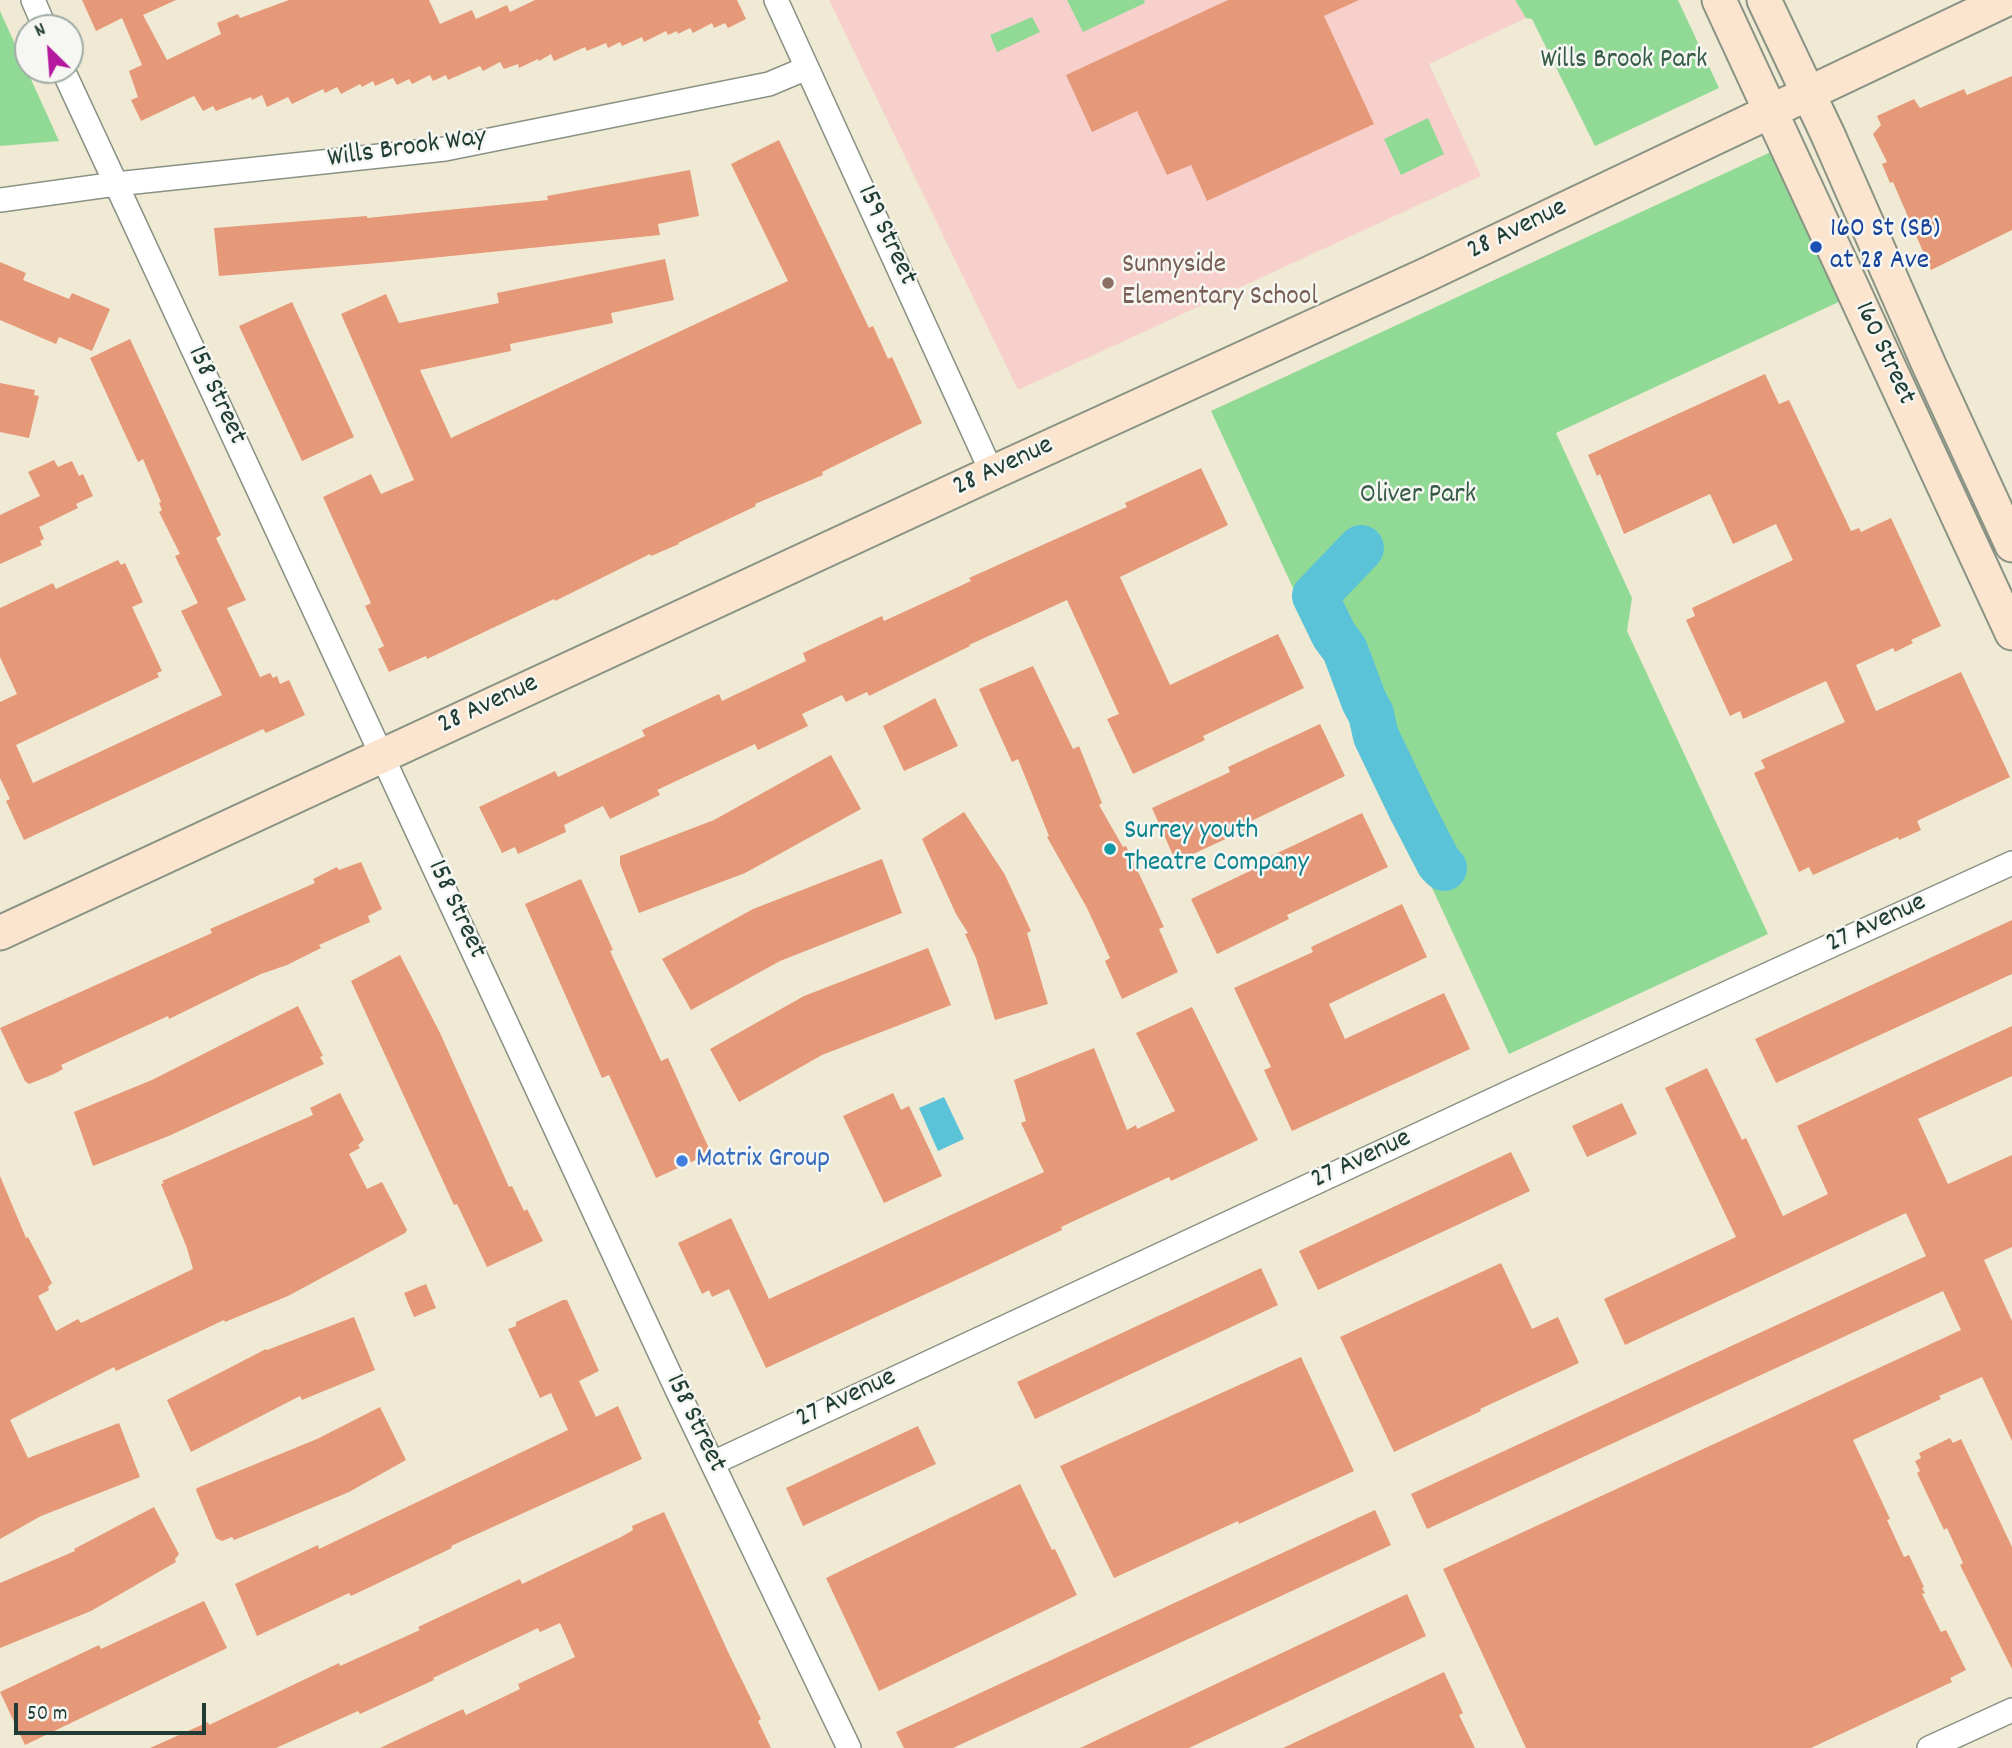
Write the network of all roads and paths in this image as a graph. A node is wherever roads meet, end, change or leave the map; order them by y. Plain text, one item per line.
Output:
1 (776, 0) edge
2 (1719, 0) edge
3 (1764, 0) edge
4 (2005, 0) edge
5 (807, 68) junction
6 (70, 84) edge
7 (1809, 93) junction
8 (1771, 111) junction
9 (116, 184) junction
10 (0, 200) edge
11 (992, 473) junction
12 (2012, 545) edge
13 (2012, 632) edge
14 (383, 755) junction
15 (2012, 863) edge
16 (0, 933) edge
17 (713, 1462) junction
18 (2012, 1710) edge
19 (849, 1748) edge
20 (1929, 1748) edge

1 - 5 street, 159 Street
2 - 8 street, 160 Street
3 - 7 street, 160 Street
4 - 7 street, 28 Avenue
5 - 9 street, Wills Brook Way
5 - 11 street, 159 Street
6 - 9 street, 158 Street
7 - 8 street, 28 Avenue
7 - 12 street, 160 Street
8 - 11 street, 28 Avenue
8 - 13 street, 160 Street
9 - 10 street, Wills Brook Way
9 - 14 street, 158 Street
11 - 14 street, 28 Avenue
14 - 16 street, 28 Avenue
14 - 17 street, 158 Street
15 - 17 street, 27 Avenue
17 - 19 street, 158 Street
18 - 20 street

